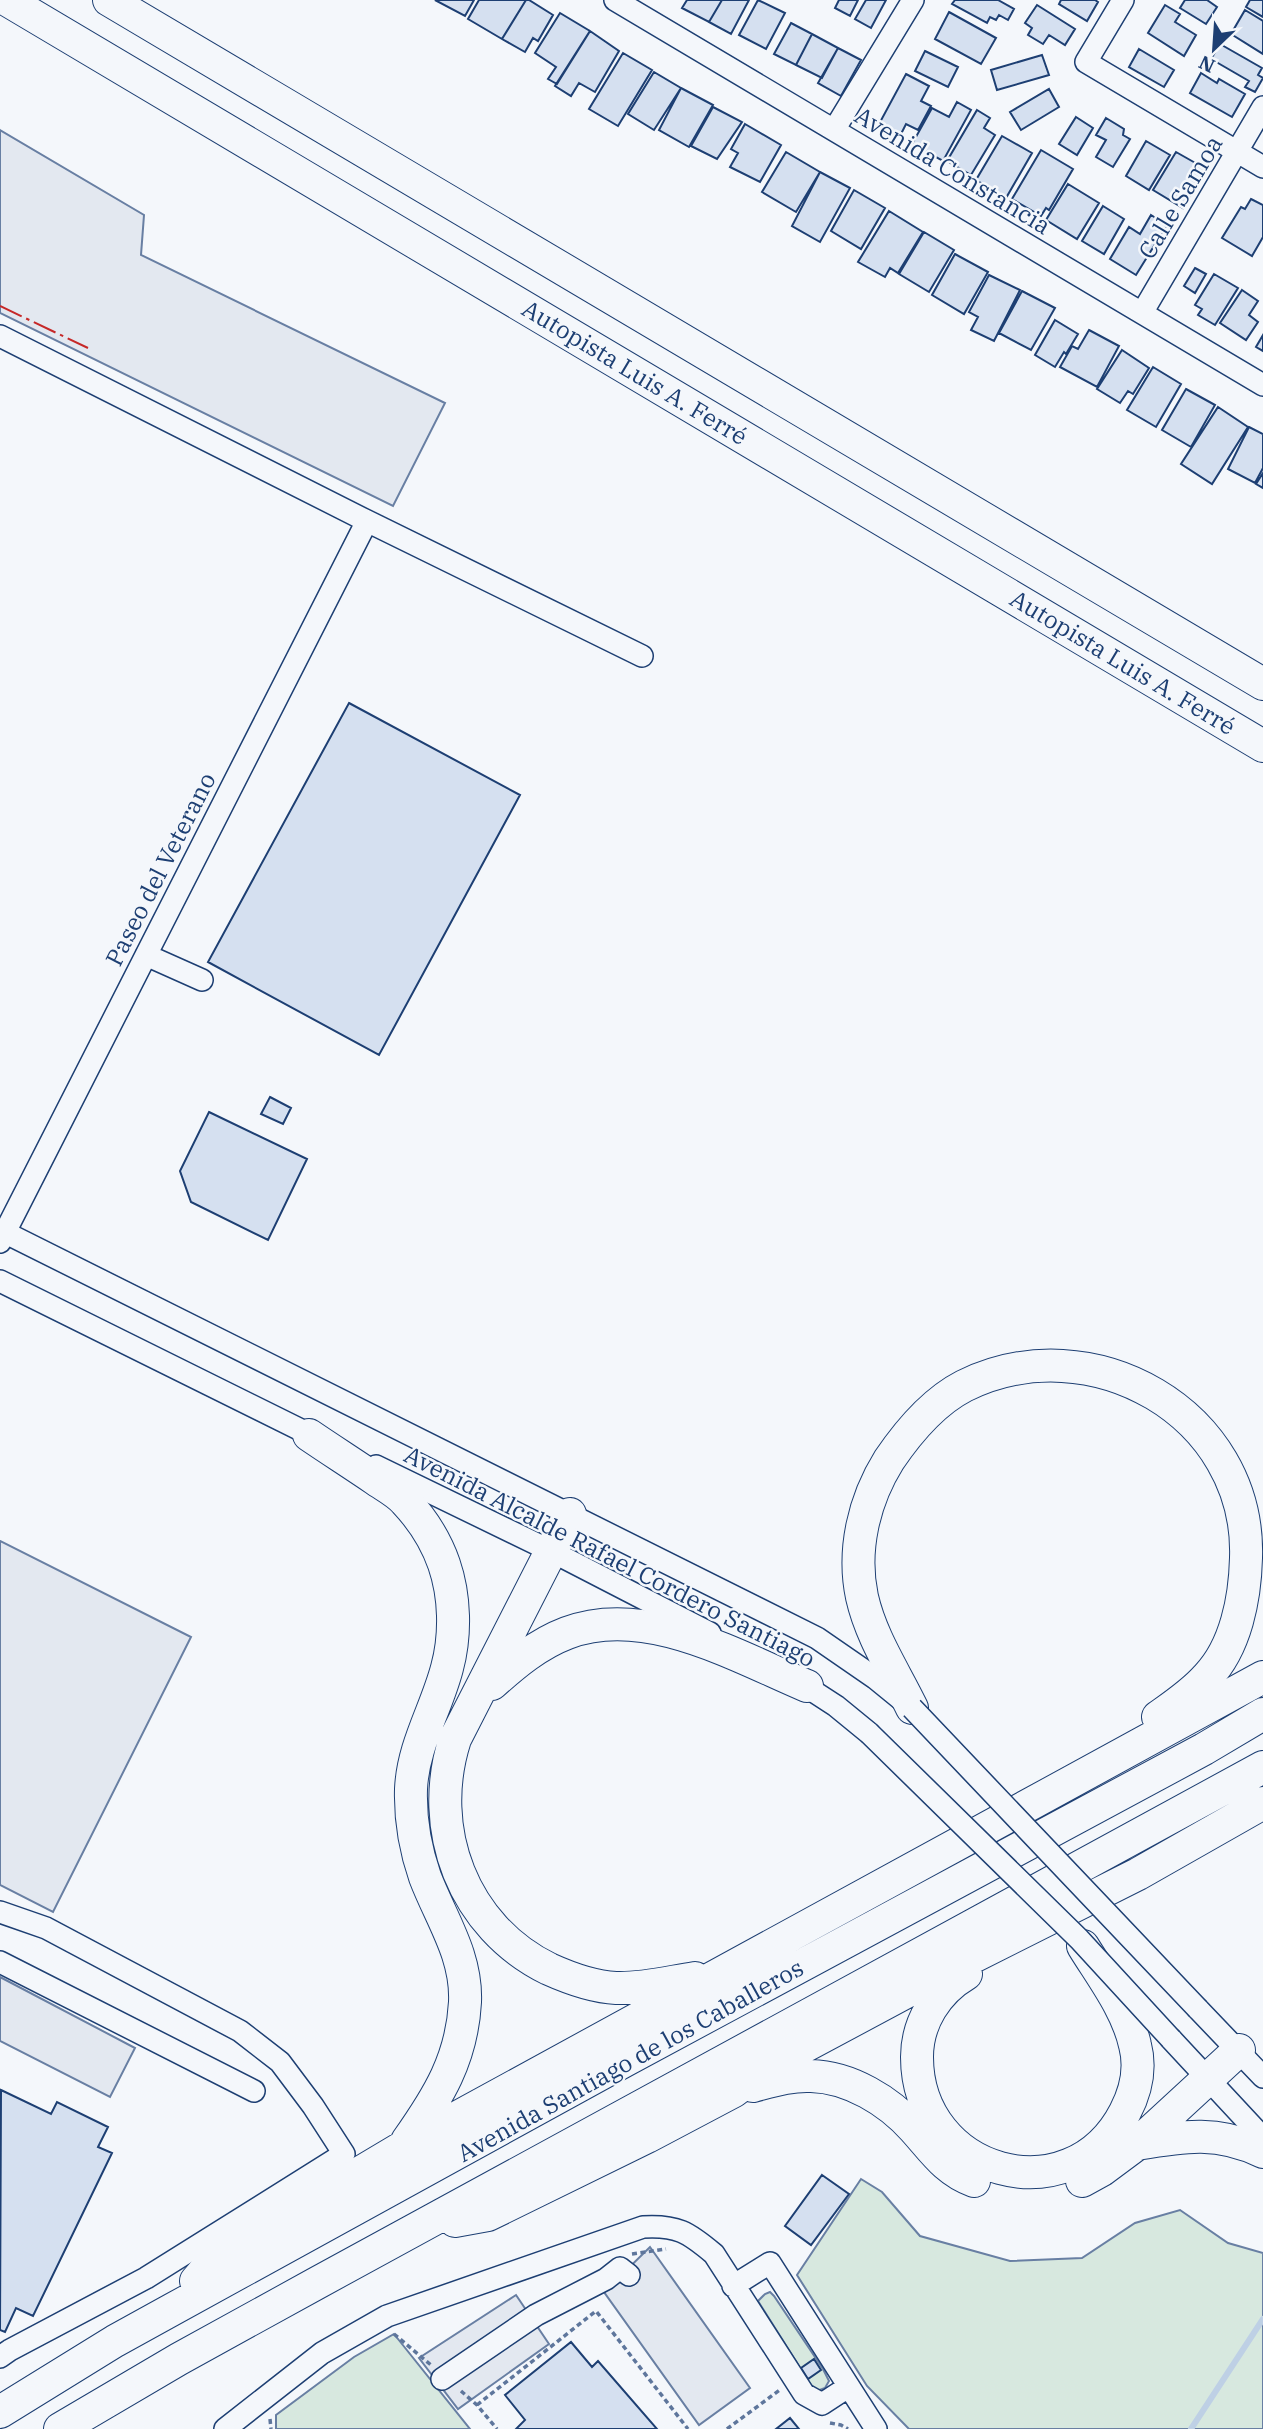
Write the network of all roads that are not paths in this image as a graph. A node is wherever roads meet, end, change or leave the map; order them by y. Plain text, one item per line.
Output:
1 (7, 0) edge
2 (109, 0) edge
3 (615, 0) edge
4 (913, 0) edge
5 (1123, 0) edge
6 (1263, 107) edge
7 (834, 130) junction
8 (1237, 152) junction
9 (1263, 167) edge
10 (1142, 313) junction
11 (0, 336) edge
12 (1263, 385) edge
13 (367, 521) junction
14 (1112, 655) junction
15 (642, 656) dead end
16 (1263, 684) edge
17 (1263, 746) edge
18 (1263, 764) edge
19 (146, 955) junction
20 (202, 980) dead end
21 (2, 1235) edge
22 (0, 1281) edge
23 (309, 1435) junction
24 (570, 1514) junction
25 (551, 1551) junction
26 (1263, 1677) edge
27 (807, 1686) junction
28 (477, 1697) junction
29 (912, 1708) junction
30 (1263, 1714) edge
31 (1263, 1767) edge
32 (1080, 1778) junction
33 (1263, 1803) edge
34 (0, 1912) edge
35 (1013, 1936) junction
36 (1079, 1939) junction
37 (0, 1962) edge
38 (717, 1975) junction
39 (1238, 2050) junction
40 (1263, 2077) edge
41 (1208, 2080) junction
42 (254, 2091) dead end
43 (734, 2091) junction
44 (1263, 2138) edge
45 (1137, 2144) junction
46 (403, 2147) junction
47 (1263, 2152) edge
48 (418, 2228) junction
49 (600, 2243) junction
50 (733, 2286) junction
51 (173, 2309) junction
52 (0, 2357) edge
53 (442, 2379) dead end
54 (848, 2387) junction
55 (0, 2412) edge
56 (60, 2429) edge
57 (225, 2429) edge
58 (876, 2429) edge

1 - 14 highway, Autopista Luis A. Ferré
2 - 16 highway, Autopista Luis A. Ferré
3 - 7 street, Avenida Constancia
4 - 7 street
5 - 8 street
6 - 8 street, Calle Samoa
7 - 10 street, Avenida Constancia
8 - 9 street
8 - 10 street, Calle Samoa
10 - 12 street, Avenida Constancia
11 - 13 street
13 - 15 street
13 - 19 street, Paseo del Veterano
14 - 17 highway, Autopista Luis A. Ferré
14 - 18 highway
19 - 20 street
19 - 21 street, Paseo del Veterano
21 - 24 street, Avenida Alcalde Rafael Cordero Santiago
22 - 23 street, Avenida Alcalde Rafael Cordero Santiago
23 - 25 street, Avenida Alcalde Rafael Cordero Santiago
23 - 46 highway
24 - 25 highway
24 - 29 street, Avenida Alcalde Rafael Cordero Santiago
25 - 27 street, Avenida Alcalde Rafael Cordero Santiago
25 - 28 highway
26 - 32 highway
27 - 28 highway
27 - 36 street, Avenida Alcalde Rafael Cordero Santiago, bridge
28 - 38 highway
29 - 32 highway
29 - 39 street, Avenida Alcalde Rafael Cordero Santiago, bridge
30 - 51 highway, Avenida Santiago de los Caballeros
31 - 48 highway, Avenida Santiago de los Caballeros
32 - 38 highway
33 - 35 highway
34 - 52 street
35 - 36 highway, bridge
35 - 43 highway
36 - 41 street, Avenida Alcalde Rafael Cordero Santiago, bridge
37 - 42 street
38 - 46 highway
39 - 40 street, Avenida Alcalde Rafael Cordero Santiago
39 - 41 highway
41 - 44 street, Avenida Alcalde Rafael Cordero Santiago
41 - 45 highway
43 - 45 highway
43 - 48 highway
45 - 47 highway
46 - 51 highway
48 - 56 highway, Avenida Santiago de los Caballeros
49 - 50 street
49 - 53 street
49 - 57 street
50 - 54 street
50 - 54 street
51 - 55 highway, Avenida Santiago de los Caballeros
54 - 58 street

